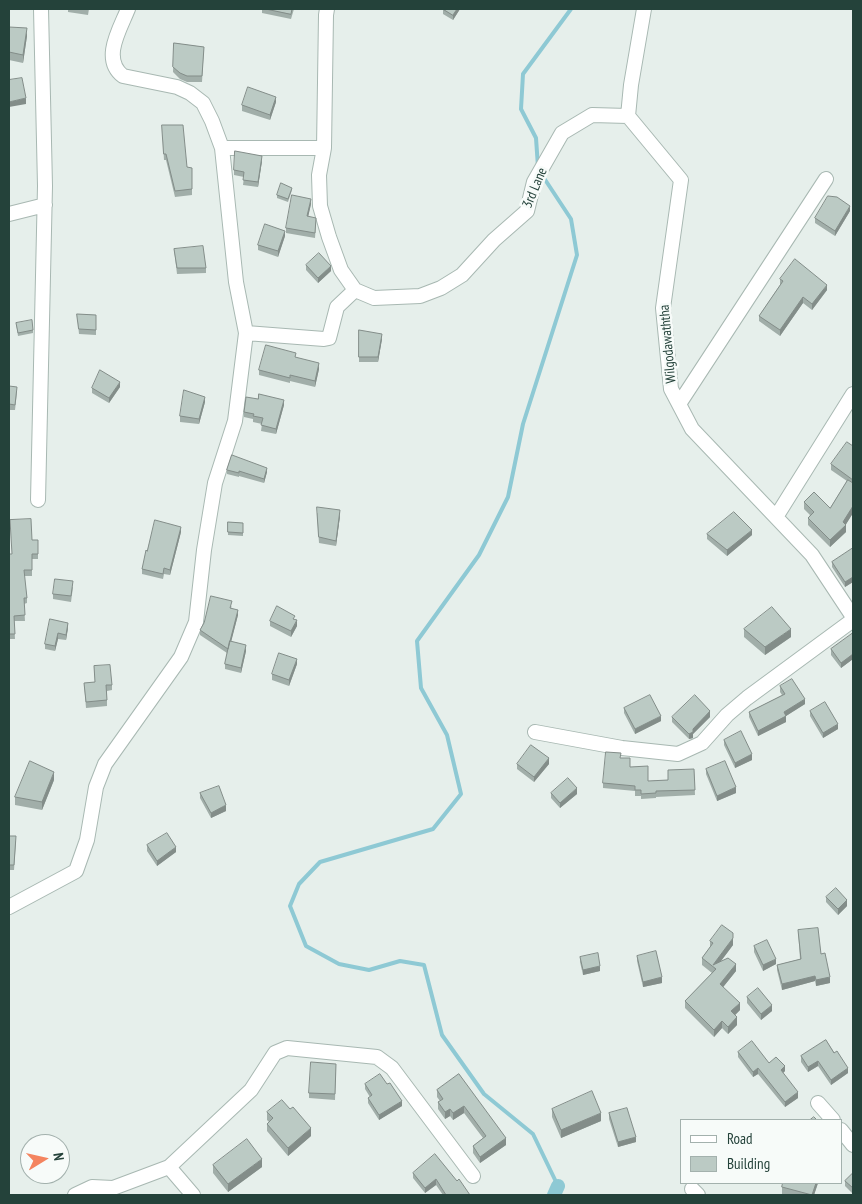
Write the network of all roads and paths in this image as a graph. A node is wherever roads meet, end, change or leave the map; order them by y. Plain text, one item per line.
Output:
1 (41, 9) edge
2 (128, 9) edge
3 (327, 9) edge
4 (644, 9) edge
5 (628, 116) junction
6 (222, 148) junction
7 (324, 148) junction
8 (826, 179) dead end
9 (45, 205) junction
10 (9, 214) edge
11 (354, 290) junction
12 (246, 332) junction
13 (853, 394) edge
14 (678, 404) junction
15 (38, 500) dead end
16 (776, 517) junction
17 (853, 618) edge
18 (535, 732) dead end
19 (9, 907) edge
20 (818, 1102) dead end
21 (832, 1119) edge
22 (842, 1131) edge
23 (853, 1145) edge
24 (169, 1168) junction
25 (473, 1176) dead end
26 (75, 1195) edge
27 (193, 1195) edge

1 - 9 street
2 - 6 street
3 - 7 street
4 - 5 street
5 - 11 street, 3rd Lane
5 - 14 street, Wilgodawaththa
6 - 7 street
6 - 12 street
7 - 11 street
8 - 14 street
9 - 10 street
9 - 15 street
11 - 12 street
12 - 19 street
13 - 16 street
14 - 16 street, Wilgodawaththa
16 - 17 street, Wilgodawaththa
17 - 18 street
20 - 21 street
22 - 23 street
24 - 25 street
24 - 26 street
24 - 27 street

